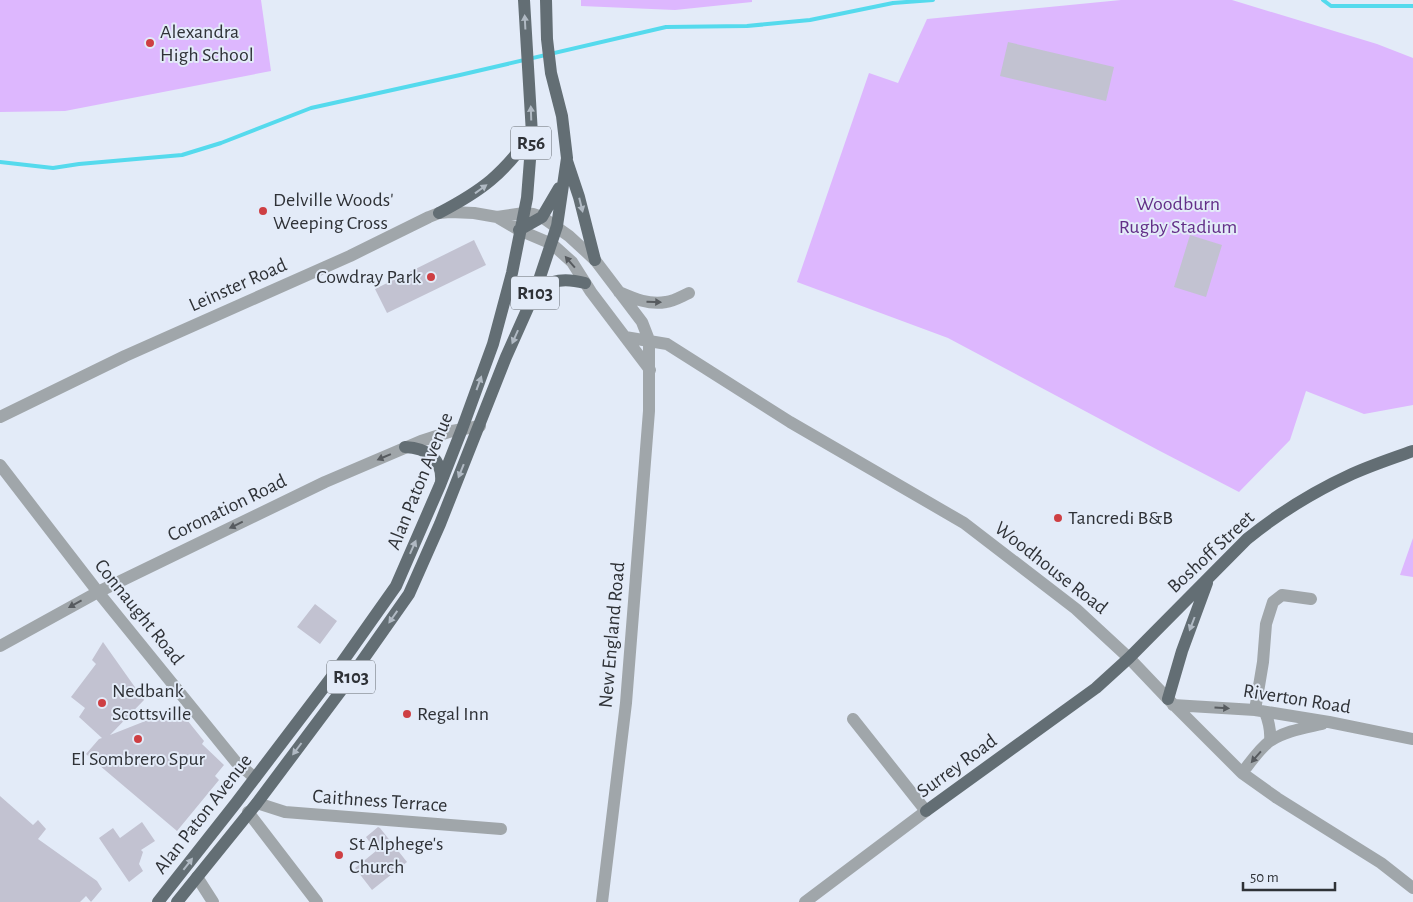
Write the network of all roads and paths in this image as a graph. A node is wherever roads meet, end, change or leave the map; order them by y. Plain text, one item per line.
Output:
1 (524, 0) edge
2 (546, 0) edge
3 (532, 134) junction
4 (567, 158) junction
5 (563, 179) junction
6 (439, 213) junction
7 (524, 213) junction
8 (497, 216) junction
9 (542, 217) junction
10 (557, 226) junction
11 (520, 230) junction
12 (552, 244) junction
13 (595, 260) junction
14 (585, 283) junction
15 (535, 292) junction
16 (619, 292) junction
17 (689, 293) dead end
18 (625, 336) junction
19 (649, 340) junction
20 (650, 370) junction
21 (0, 416) edge
22 (480, 426) junction
23 (462, 429) junction
24 (406, 447) junction
25 (1413, 451) edge
26 (0, 465) edge
27 (440, 485) junction
28 (1209, 578) junction
29 (98, 592) junction
30 (1310, 598) dead end
31 (0, 646) edge
32 (1129, 658) junction
33 (1170, 702) junction
34 (1260, 711) junction
35 (853, 719) dead end
36 (1329, 722) junction
37 (1413, 739) edge
38 (1270, 741) junction
39 (1242, 773) junction
40 (255, 778) junction
41 (253, 808) junction
42 (926, 811) junction
43 (501, 829) dead end
44 (197, 877) junction
45 (1413, 888) edge
46 (158, 902) edge
47 (177, 902) edge
48 (213, 902) edge
49 (317, 902) edge
50 (602, 902) edge
51 (805, 902) edge

3 -> 1 main road, Alan Paton Avenue / R56
2 - 4 main road, Alan Paton Avenue / R56
6 -> 3 main road
3 - 7 main road, Alan Paton Avenue / R56
4 - 5 main road, Alan Paton Avenue / R56
4 -> 13 main road
5 - 9 main road
5 - 10 main road, Alan Paton Avenue / R56
6 - 8 street, Leinster Road
6 - 21 street, Leinster Road
7 - 8 street, Leinster Road
7 - 9 street, Leinster Road
7 - 11 main road, Alan Paton Avenue / R103
8 - 11 street, Leinster Road
9 - 10 street, New England Road
9 - 11 main road
10 - 12 main road, Alan Paton Avenue / R103
10 - 13 street, New England Road
11 - 12 street, Leinster Road
23 -> 11 main road, Alan Paton Avenue / R103
14 -> 12 street
12 - 15 main road, Alan Paton Avenue / R103
13 - 16 street, New England Road
14 - 15 main road
14 - 18 street
15 -> 22 main road, Alan Paton Avenue / R103
16 -> 17 street
16 - 19 street, New England Road
18 - 19 street, Woodhouse Road
18 - 20 street
19 - 20 street, New England Road
19 - 32 street, Woodhouse Road
20 - 50 street, New England Road
22 - 23 street, Coronation Road
22 -> 41 main road, Alan Paton Avenue / R103
23 - 24 street, Coronation Road
23 - 27 main road, Alan Paton Avenue / R103
24 - 27 main road
24 -> 29 street, Coronation Road
25 - 28 main road, Boshoff Street
26 - 29 street, Connaught Road
40 -> 27 main road, Alan Paton Avenue / R103
28 - 32 main road, Boshoff Street
28 -> 33 main road
29 -> 31 street, Coronation Road
29 - 40 street, Connaught Road
30 - 34 street
32 - 33 street, Woodhouse Road
32 - 42 main road, Surrey Road
33 -> 34 street, Riverton Road
33 - 39 street, Woodhouse Road
34 - 36 street, Riverton Road
34 - 38 street
35 - 42 street
36 - 37 street, Riverton Road
36 - 38 street
38 -> 39 street
39 - 45 street, Woodhouse Road
46 -> 40 main road, Alan Paton Avenue / R103
41 - 43 street, Caithness Terrace
41 - 44 main road, Alan Paton Avenue / R103
41 - 49 street
42 - 51 street, Surrey Road
44 - 47 main road, Alan Paton Avenue / R103
44 - 48 street

